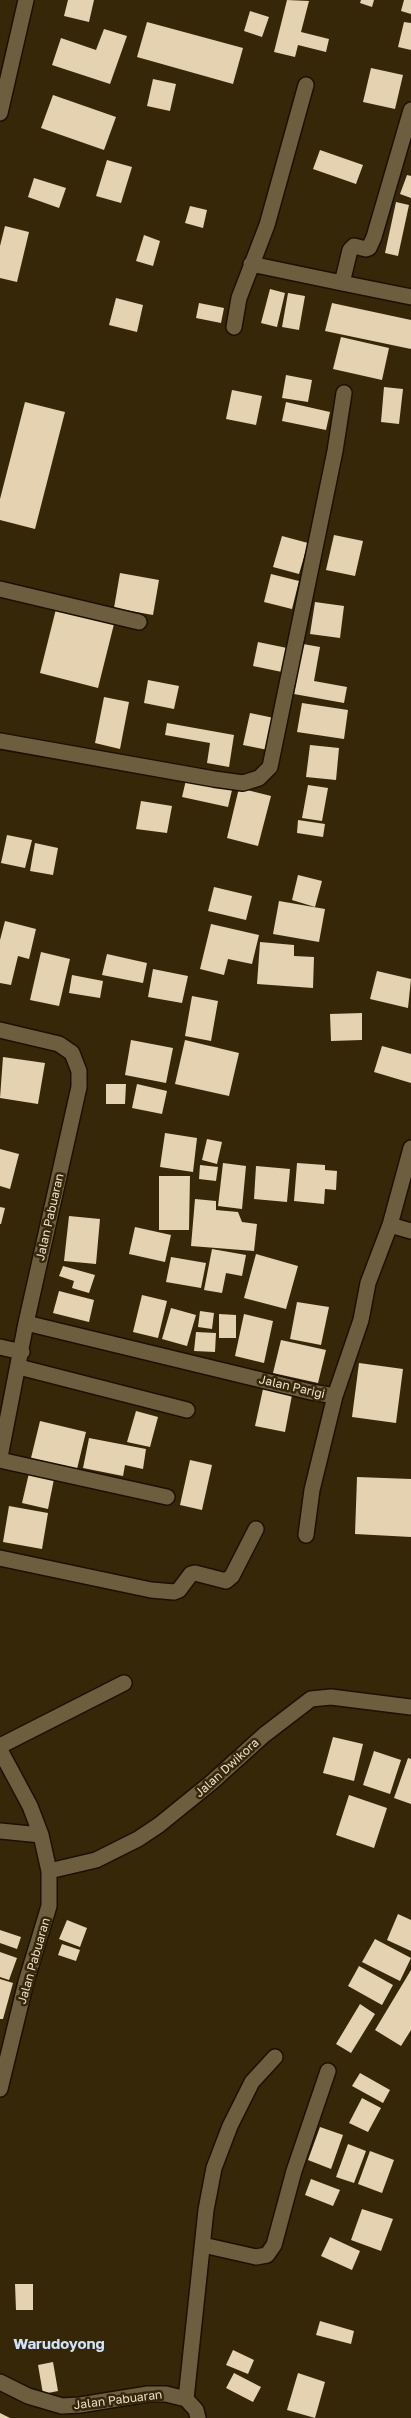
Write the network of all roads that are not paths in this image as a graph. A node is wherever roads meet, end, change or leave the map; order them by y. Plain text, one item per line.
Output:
1 (26, 0) edge
2 (306, 85) dead end
3 (411, 110) edge
4 (0, 113) edge
5 (251, 264) junction
6 (342, 283) junction
7 (411, 297) edge
8 (234, 327) dead end
9 (344, 394) dead end
10 (0, 589) edge
11 (139, 622) dead end
12 (0, 741) edge
13 (0, 1030) edge
14 (411, 1148) edge
15 (390, 1225) junction
16 (411, 1231) edge
17 (26, 1324) junction
18 (0, 1347) edge
19 (20, 1360) junction
20 (332, 1396) junction
21 (187, 1410) dead end
22 (0, 1459) edge
23 (168, 1497) dead end
24 (256, 1529) dead end
25 (306, 1535) dead end
26 (0, 1558) edge
27 (124, 1683) dead end
28 (411, 1707) edge
29 (0, 1746) edge
30 (0, 1750) edge
31 (0, 1831) edge
32 (41, 1836) junction
33 (49, 1871) junction
34 (275, 2057) dead end
35 (328, 2071) dead end
36 (0, 2089) edge
37 (203, 2245) junction
38 (0, 2382) edge
39 (186, 2399) junction
40 (198, 2418) edge

1 - 4 street
2 - 5 street
3 - 6 street
5 - 6 street
5 - 8 street
6 - 7 street
9 - 12 street
10 - 11 street
13 - 17 street, Jalan Pabuaran
14 - 15 street, Jalan Parigi
15 - 16 street
15 - 20 street, Jalan Parigi
17 - 19 street, Jalan Pabuaran
17 - 20 street, Jalan Parigi
18 - 19 street
19 - 21 street
19 - 22 street, Jalan Pabuaran
20 - 25 street
22 - 23 street
24 - 26 street
27 - 29 street
28 - 33 street, Jalan Dwikora
30 - 32 street, Jalan Pabuaran
31 - 32 street
32 - 33 street, Jalan Pabuaran
33 - 36 street, Jalan Pabuaran
34 - 37 street
35 - 37 street
37 - 39 street
38 - 39 street, Jalan Pabuaran
39 - 40 street

